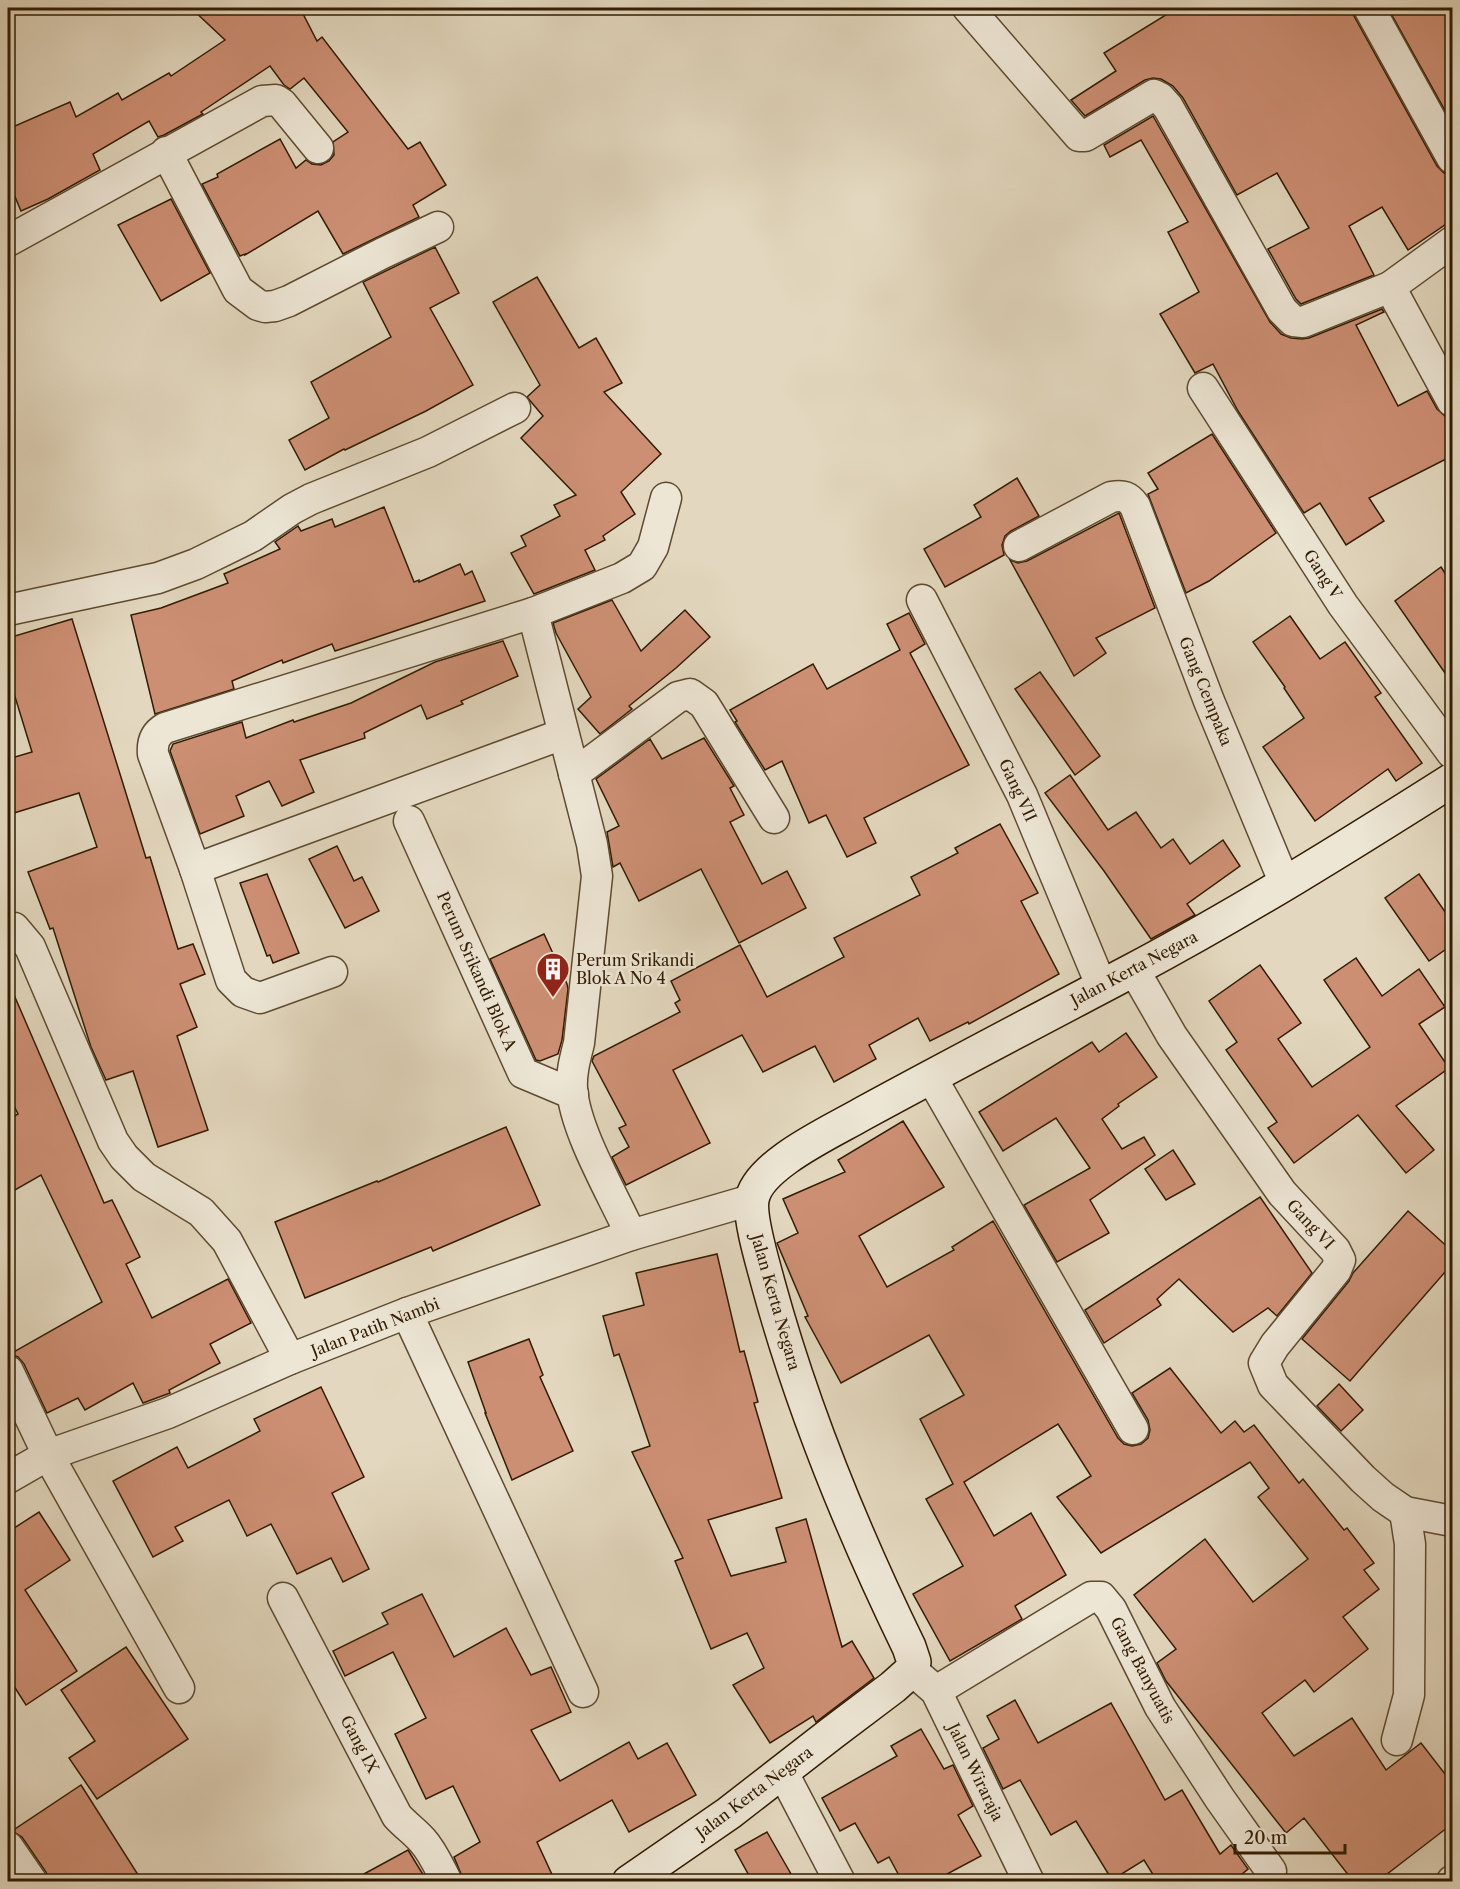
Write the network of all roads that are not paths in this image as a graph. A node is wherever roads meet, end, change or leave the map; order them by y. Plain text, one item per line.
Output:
1 (968, 8) edge
2 (1369, 8) edge
3 (318, 148) dead end
4 (166, 152) junction
5 (1452, 158) edge
6 (438, 227) dead end
7 (8, 241) edge
8 (1452, 242) edge
9 (1390, 287) junction
10 (1203, 388) dead end
11 (1452, 401) edge
12 (515, 408) dead end
13 (666, 498) dead end
14 (1019, 546) dead end
15 (922, 600) dead end
16 (8, 609) edge
17 (533, 613) junction
18 (563, 734) junction
19 (1452, 753) edge
20 (574, 774) junction
21 (1452, 780) edge
22 (774, 818) dead end
23 (409, 820) dead end
24 (195, 869) junction
25 (1285, 884) junction
26 (8, 928) edge
27 (1134, 970) junction
28 (332, 972) dead end
29 (1101, 986) junction
30 (931, 1077) junction
31 (573, 1094) junction
32 (751, 1200) junction
33 (631, 1235) junction
34 (407, 1313) junction
35 (290, 1359) junction
36 (8, 1371) edge
37 (1133, 1429) dead end
38 (48, 1455) junction
39 (8, 1478) edge
40 (1405, 1512) junction
41 (1452, 1521) edge
42 (283, 1598) dead end
43 (924, 1680) junction
44 (179, 1688) dead end
45 (583, 1692) dead end
46 (1397, 1740) dead end
47 (782, 1771) junction
48 (8, 1847) edge
49 (1271, 1871) dead end
50 (32, 1881) edge
51 (447, 1881) edge
52 (628, 1881) edge
53 (840, 1881) edge
54 (1029, 1881) edge

1 - 9 street
2 - 5 street
3 - 4 street
4 - 6 street
4 - 7 street
8 - 9 street
9 - 11 street
10 - 19 street, Gang V
12 - 16 street
13 - 17 street
14 - 25 street, Gang Cempaka
15 - 29 street, Gang VII
17 - 18 street
17 - 24 street
18 - 20 street
18 - 24 street
20 - 22 street
20 - 31 street
21 - 25 street, Jalan Kerta Negara
23 - 31 street, Perum Srikandi Blok A
24 - 28 street
25 - 27 street, Jalan Kerta Negara
26 - 35 street
27 - 29 street, Jalan Kerta Negara
27 - 40 street, Gang VI
29 - 30 street, Jalan Kerta Negara
30 - 32 street, Jalan Kerta Negara
30 - 37 street
31 - 33 street
32 - 33 street, Jalan Patih Nambi
32 - 43 street, Jalan Kerta Negara
33 - 34 street, Jalan Patih Nambi
34 - 35 street, Jalan Patih Nambi
34 - 45 street
35 - 38 street, Jalan Patih Nambi
36 - 38 street
38 - 39 street, Jalan Patih Nambi
38 - 44 street
40 - 41 street
40 - 46 street
42 - 51 street, Gang IX
43 - 47 street, Jalan Kerta Negara
43 - 49 street, Gang Banyuatis
43 - 54 street, Jalan Wiraraja
47 - 52 street, Jalan Kerta Negara
47 - 53 street
48 - 50 street

